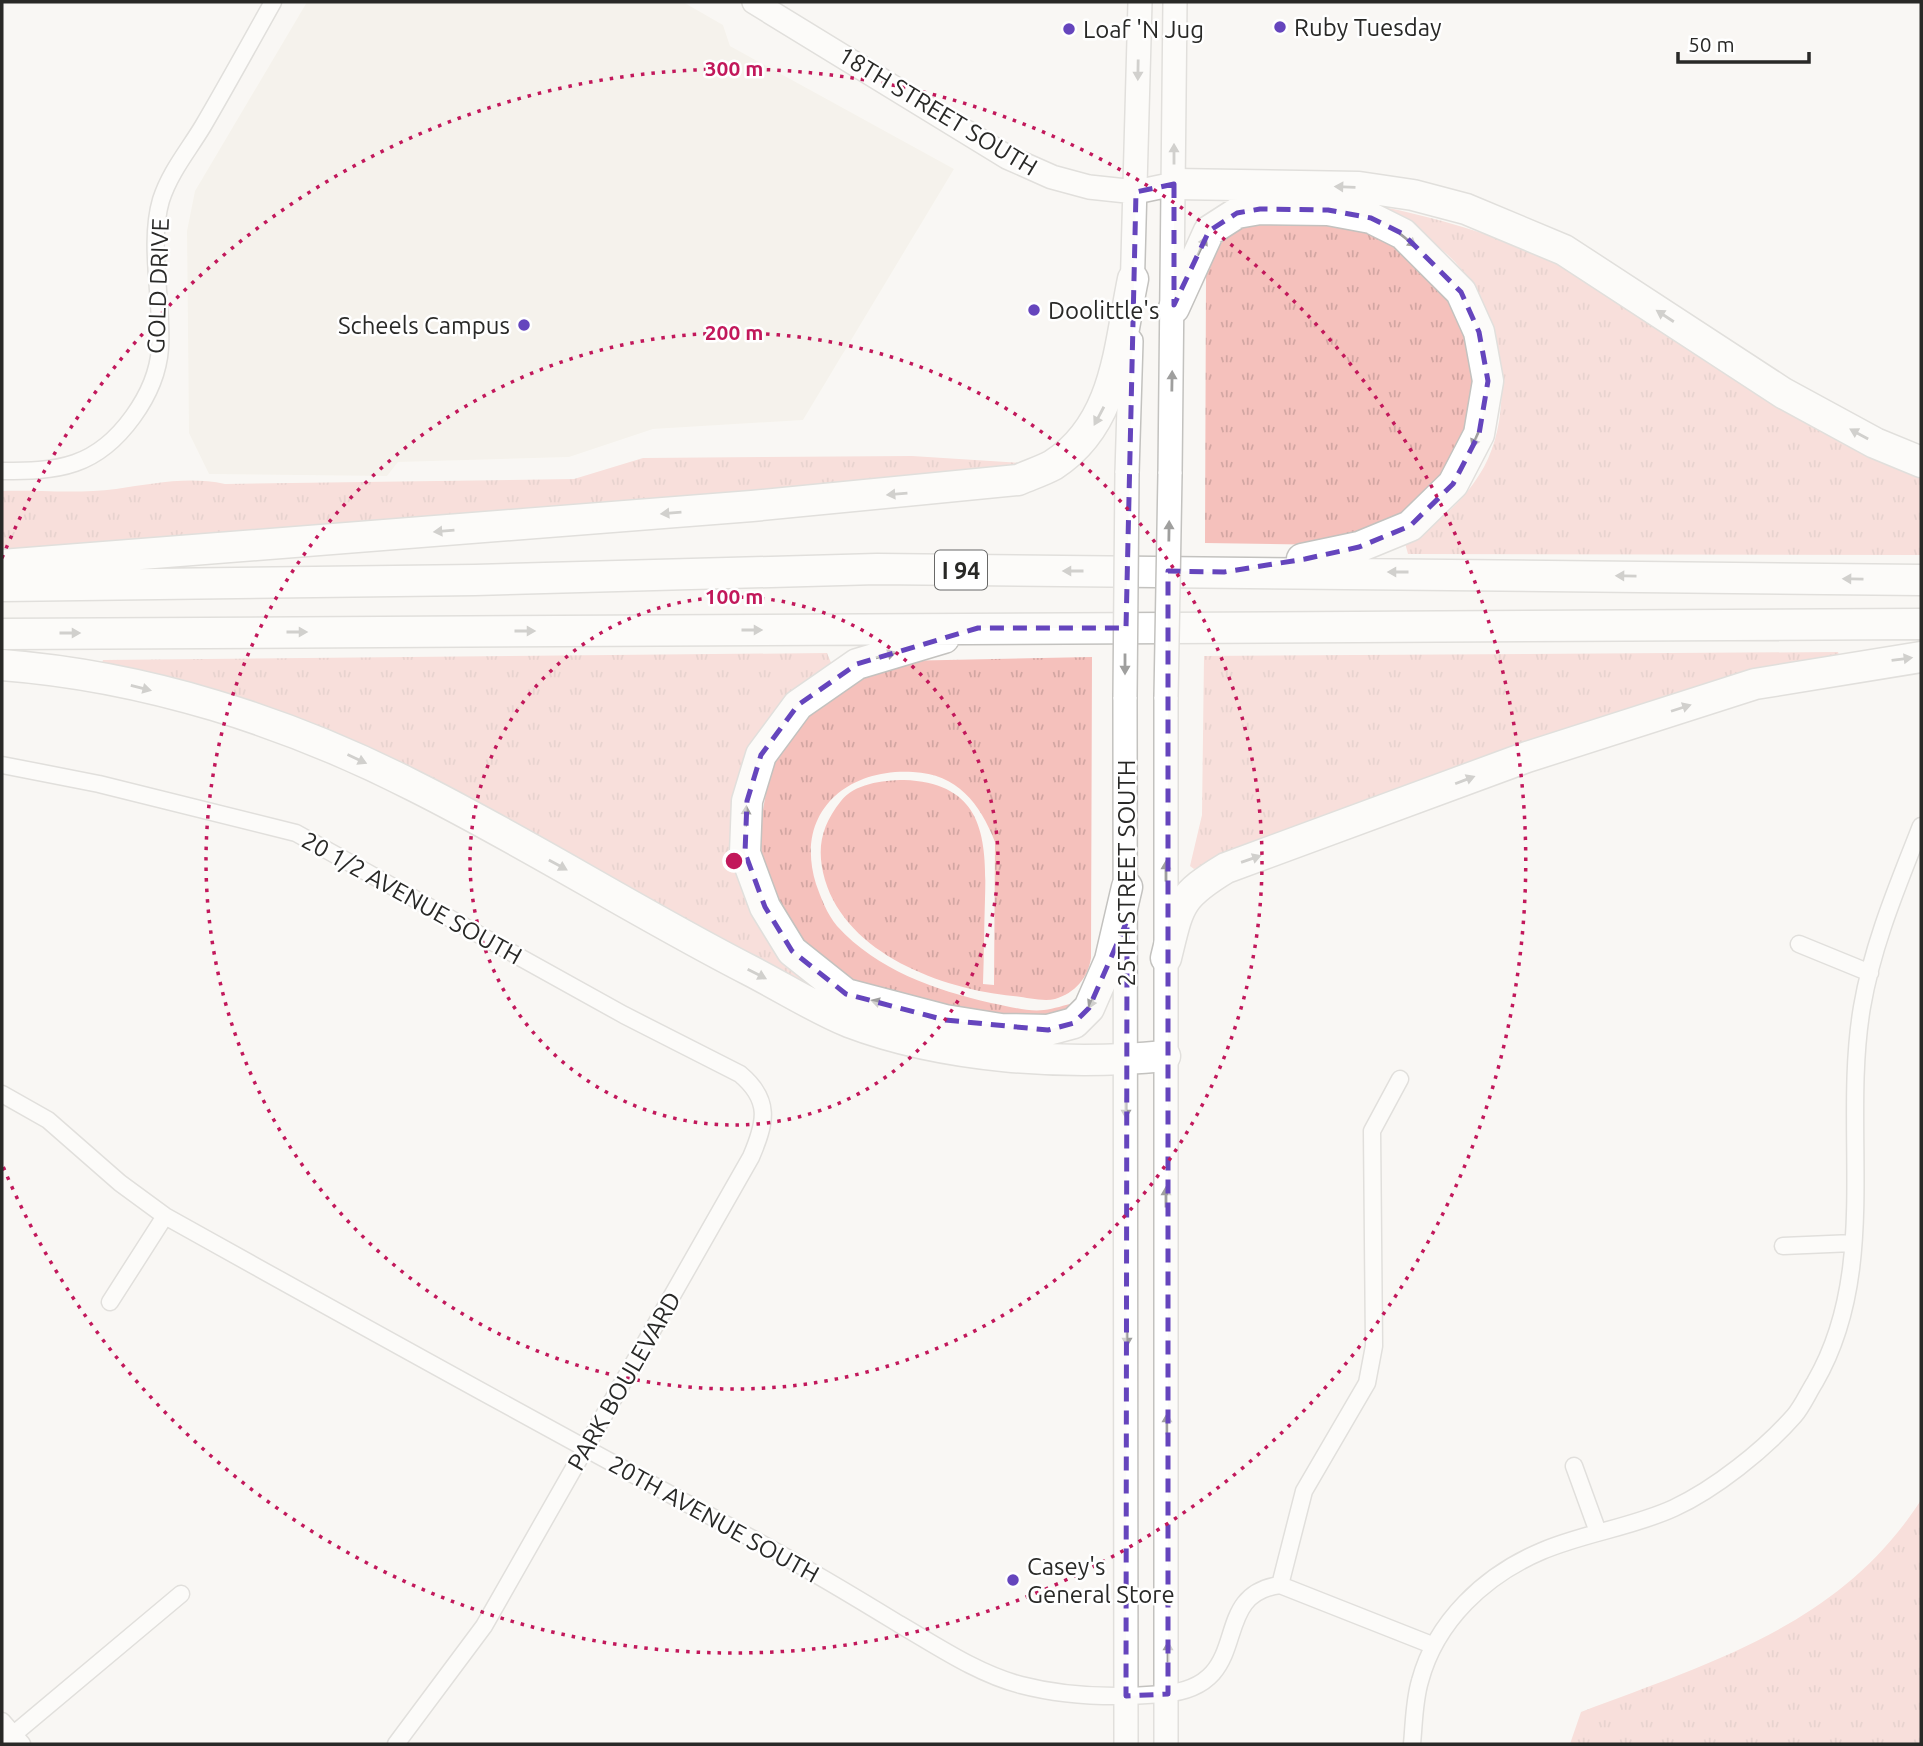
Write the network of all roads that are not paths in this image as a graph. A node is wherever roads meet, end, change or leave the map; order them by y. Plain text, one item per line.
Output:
1 (273, 2) edge
2 (754, 2) edge
3 (1140, 2) edge
4 (1175, 2) edge
5 (1174, 184) junction
6 (1136, 191) junction
7 (1133, 279) junction
8 (1174, 308) junction
9 (1921, 462) edge
10 (2, 471) edge
11 (2, 565) edge
12 (1224, 572) junction
13 (1921, 580) edge
14 (2, 586) edge
15 (1921, 624) edge
16 (978, 628) junction
17 (2, 634) edge
18 (1921, 657) edge
19 (2, 666) edge
20 (2, 765) edge
21 (1921, 826) edge
22 (1127, 887) junction
23 (1799, 944) dead end
24 (1166, 958) junction
25 (1870, 973) junction
26 (671, 1039) joint
27 (1165, 1056) junction
28 (1126, 1060) junction
29 (1400, 1079) dead end
30 (2, 1094) edge
31 (165, 1216) junction
32 (1853, 1243) junction
33 (1783, 1245) dead end
34 (110, 1302) dead end
35 (586, 1449) junction
36 (1574, 1466) dead end
37 (1598, 1532) junction
38 (1280, 1585) junction
39 (181, 1594) dead end
40 (1432, 1645) junction
41 (1168, 1694) junction
42 (1126, 1696) junction
43 (2, 1721) edge
44 (12, 1741) edge
45 (396, 1744) edge
46 (1126, 1744) edge
47 (1166, 1744) edge
48 (1412, 1744) edge

1 - 10 street, GOLD DRIVE
2 - 6 main road, 18TH STREET SOUTH
3 -> 6 main road, 25TH STREET SOUTH
5 -> 4 main road, 25TH STREET SOUTH
5 - 6 main road, 18TH STREET SOUTH
5 - 8 main road, 25TH STREET SOUTH
9 -> 5 highway
6 - 7 main road, 25TH STREET SOUTH
7 -> 11 highway
7 -> 22 main road, 25TH STREET SOUTH, bridge
8 -> 12 highway
24 -> 8 main road, 25TH STREET SOUTH, bridge
13 -> 12 highway, I 94
12 -> 14 highway, I 94
15 - 16 highway
17 -> 16 highway
22 -> 16 highway
24 -> 18 highway
19 -> 28 highway
20 - 26 street, 20 1/2 AVENUE SOUTH
21 - 25 street
22 - 28 main road, 25TH STREET SOUTH
23 - 25 street
24 - 27 main road, 25TH STREET SOUTH
25 - 32 street
26 - 35 street, PARK BOULEVARD
27 - 28 highway
41 -> 27 main road, 25TH STREET SOUTH
28 -> 42 main road, 25TH STREET SOUTH
29 - 38 street
30 - 31 street, 20TH AVENUE SOUTH
31 - 34 street
31 - 35 street, 20TH AVENUE SOUTH
32 - 33 street
32 - 37 street
35 - 42 street, 20TH AVENUE SOUTH
35 - 45 street, PARK BOULEVARD
36 - 37 street
37 - 40 street
38 - 40 street
38 - 41 street, 20TH AVENUE SOUTH
39 - 44 street
40 - 48 street
41 - 42 street, 20TH AVENUE SOUTH
41 - 47 main road, 25TH STREET SOUTH
42 - 46 main road, 25TH STREET SOUTH
43 - 44 street

